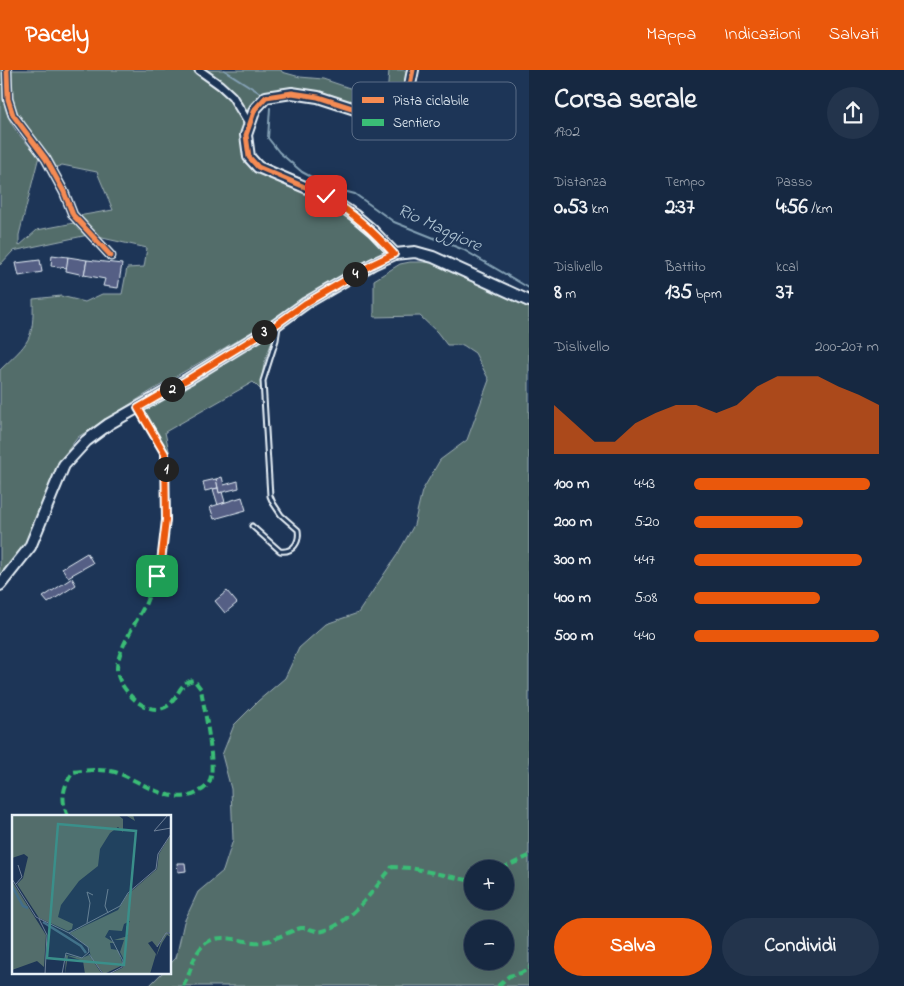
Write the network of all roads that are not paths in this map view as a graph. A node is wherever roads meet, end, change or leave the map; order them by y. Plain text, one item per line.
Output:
1 (7, 70) edge
2 (199, 70) edge
3 (352, 108) edge
4 (249, 124) junction
5 (394, 254) junction
6 (111, 256) dead end
7 (529, 301) edge
8 (277, 324) junction
9 (138, 408) junction
10 (252, 526) dead end
11 (157, 576) dead end
12 (0, 585) edge

1 - 6 street
2 - 4 street
3 - 4 main road
4 - 5 main road
5 - 7 main road
5 - 8 main road
8 - 9 main road
8 - 10 lane
9 - 11 lane
9 - 12 main road

